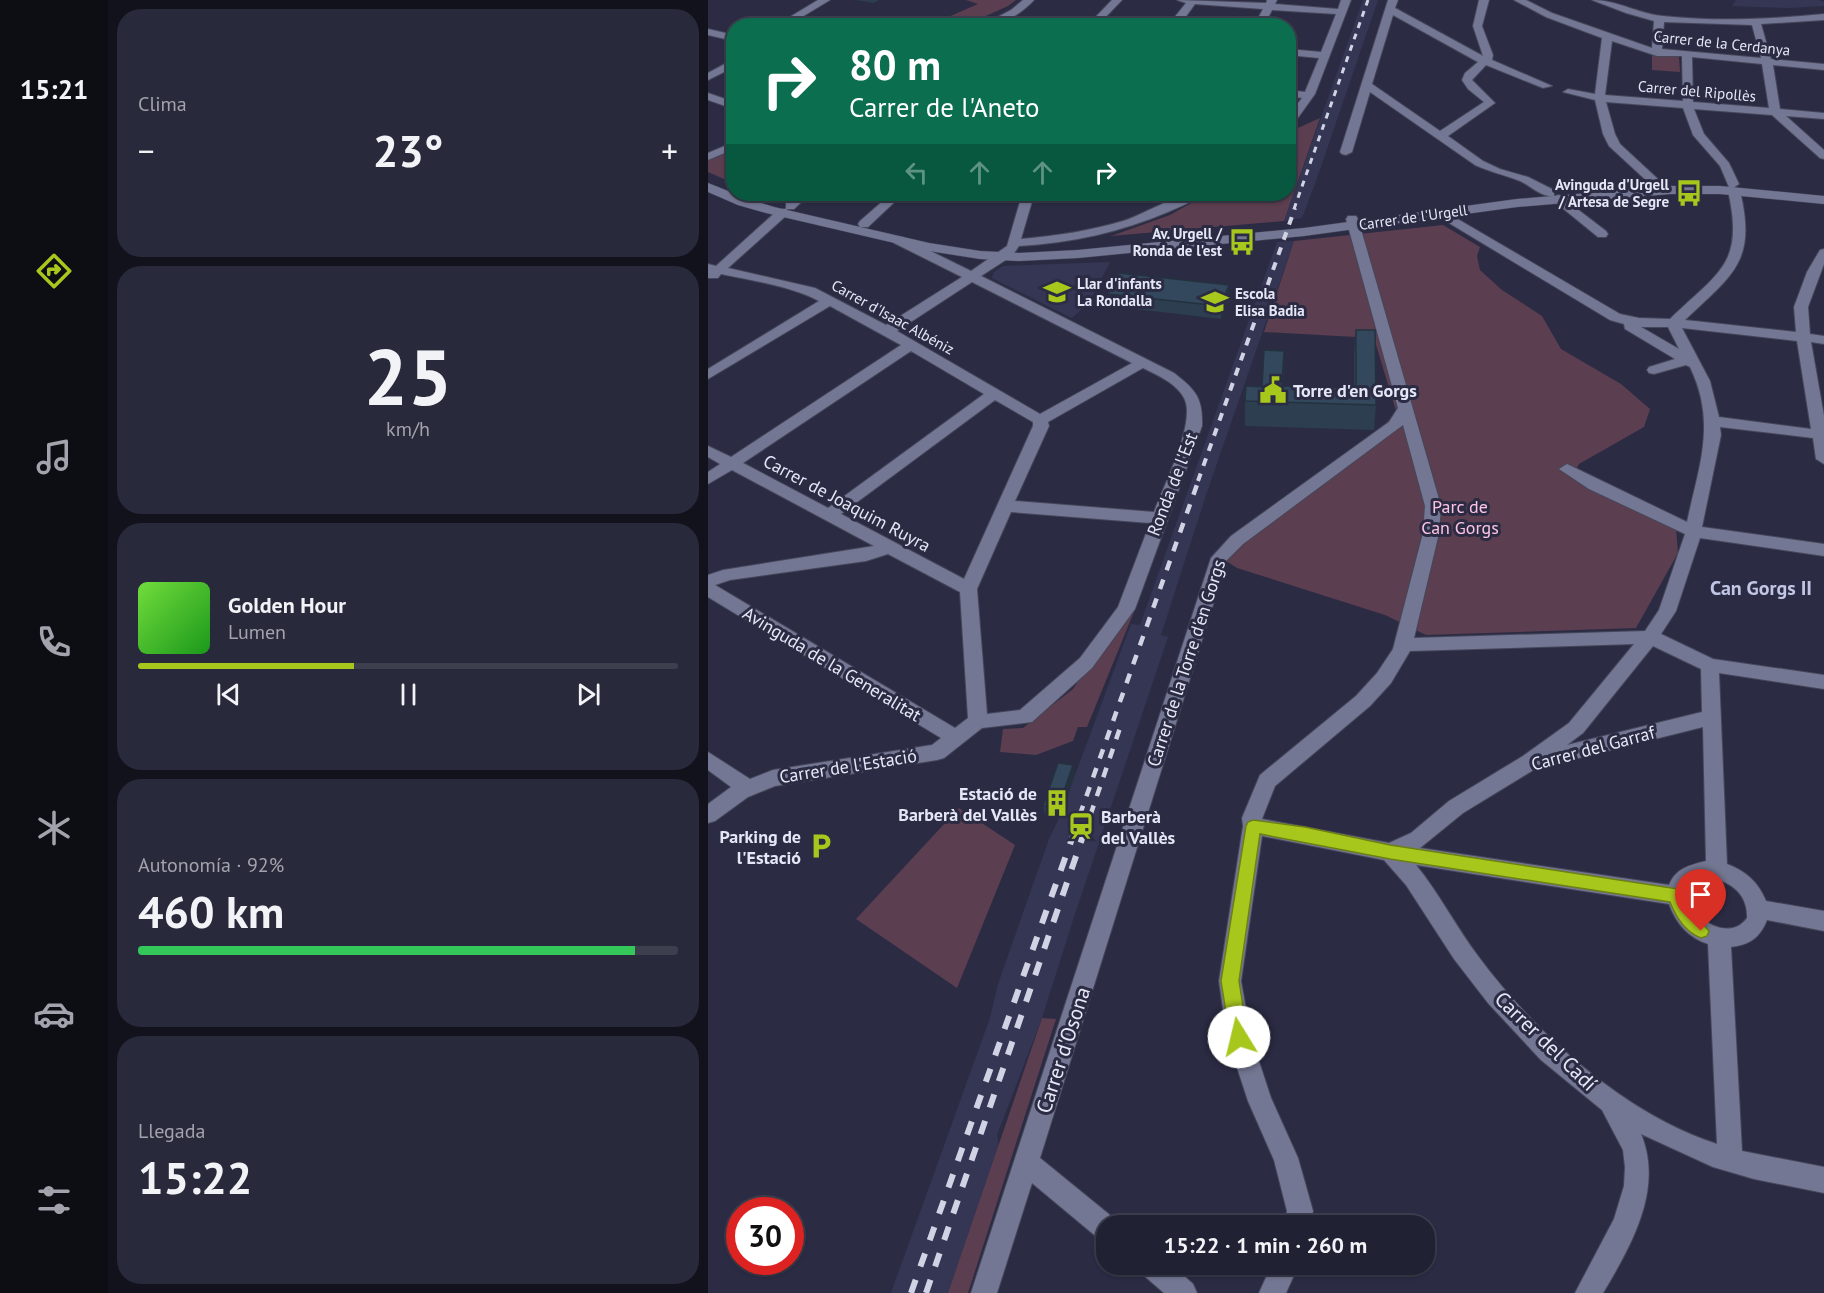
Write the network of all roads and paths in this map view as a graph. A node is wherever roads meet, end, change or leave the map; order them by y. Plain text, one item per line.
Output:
1 (825, 0) edge
2 (1029, 0) edge
3 (1117, 0) edge
4 (1187, 0) edge
5 (1346, 0) edge
6 (1484, 0) edge
7 (1519, 0) edge
8 (1597, 0) edge
9 (1270, 3) edge
10 (1392, 5) edge
11 (1020, 8) junction
12 (1342, 12) junction
13 (1824, 17) edge
14 (793, 18) edge
15 (1001, 18) edge
16 (1009, 18) edge
17 (1099, 18) edge
18 (1178, 18) edge
19 (1263, 18) edge
20 (1663, 19) junction
21 (1756, 22) junction
22 (713, 33) edge
23 (1606, 38) junction
24 (708, 40) edge
25 (1296, 53) edge
26 (1658, 53) junction
27 (726, 55) edge
28 (1325, 55) junction
29 (1687, 56) junction
30 (1485, 61) junction
31 (1767, 62) junction
32 (708, 65) edge
33 (726, 67) edge
34 (1824, 67) edge
35 (708, 77) edge
36 (1366, 85) junction
37 (1547, 86) dead end
38 (1568, 92) dead end
39 (1296, 94) edge
40 (708, 96) edge
41 (1309, 96) junction
42 (1600, 98) junction
43 (726, 103) edge
44 (1689, 105) junction
45 (1775, 112) junction
46 (1296, 113) edge
47 (1824, 116) edge
48 (1442, 136) junction
49 (726, 143) edge
50 (726, 149) edge
51 (708, 151) edge
52 (1346, 152) dead end
53 (1824, 156) edge
54 (708, 157) edge
55 (708, 177) edge
56 (726, 185) edge
57 (1655, 185) junction
58 (708, 187) edge
59 (1734, 187) junction
60 (1824, 192) edge
61 (726, 195) edge
62 (1555, 196) junction
63 (1824, 200) edge
64 (741, 201) edge
65 (765, 201) edge
66 (796, 201) edge
67 (889, 201) edge
68 (1026, 201) edge
69 (1181, 201) edge
70 (787, 209) junction
71 (1440, 214) junction
72 (1353, 223) junction
73 (864, 224) junction
74 (1602, 234) dead end
75 (898, 240) junction
76 (1009, 251) junction
77 (1824, 253) edge
78 (712, 273) edge
79 (970, 276) junction
80 (829, 301) junction
81 (1616, 317) junction
82 (1674, 323) junction
83 (887, 331) junction
84 (1803, 338) junction
85 (1824, 340) edge
86 (910, 345) junction
87 (1686, 360) junction
88 (1142, 363) junction
89 (1654, 370) dead end
90 (1699, 372) junction
91 (708, 375) edge
92 (995, 393) junction
93 (1406, 406) junction
94 (1040, 420) junction
95 (1713, 421) junction
96 (1381, 435) junction
97 (1822, 435) edge
98 (1417, 444) junction
99 (708, 451) edge
100 (1824, 459) edge
101 (732, 463) junction
102 (1567, 469) dead end
103 (708, 479) edge
104 (1005, 506) junction
105 (829, 515) junction
106 (1158, 518) junction
107 (1693, 531) junction
108 (890, 547) junction
109 (1824, 550) edge
110 (708, 581) edge
111 (708, 589) edge
112 (968, 589) junction
113 (1650, 637) junction
114 (1404, 645) junction
115 (1710, 665) junction
116 (1824, 682) edge
117 (1712, 717) junction
118 (978, 721) junction
119 (957, 738) junction
120 (708, 760) edge
121 (1530, 762) junction
122 (748, 788) junction
123 (1140, 807) joint
124 (708, 815) edge
125 (1253, 826) junction
126 (1390, 852) junction
127 (1717, 870) junction
128 (1678, 896) junction
129 (1758, 909) junction
130 (1824, 921) edge
131 (1719, 937) junction
132 (1611, 1102) junction
133 (1730, 1159) junction
134 (1027, 1163) junction
135 (1824, 1180) edge
136 (1299, 1215) edge
137 (1096, 1220) edge
138 (1163, 1275) edge
139 (1281, 1275) edge
140 (984, 1293) edge
141 (1184, 1293) edge
142 (1272, 1293) edge
143 (1588, 1293) edge

1 - 14 street
2 - 11 street
3 - 17 street
4 - 9 street
4 - 18 street
5 - 12 street
6 - 30 street
7 - 23 street, Carrer de la Cerdanya
8 - 20 street
9 - 12 street
9 - 19 street
10 - 30 street
10 - 36 street
11 - 15 street
11 - 16 street
12 - 28 street
13 - 21 street
20 - 21 street
20 - 26 street
21 - 31 street
22 - 24 street
23 - 26 street, Carrer de la Cerdanya
23 - 42 street
25 - 28 street
26 - 29 street, Carrer de la Cerdanya
27 - 32 street
28 - 41 street
29 - 31 street, Carrer de la Cerdanya
29 - 44 street
30 - 37 street
30 - 48 street
31 - 34 street, Carrer de la Cerdanya
31 - 45 street
33 - 35 street
36 - 48 street
36 - 52 street
38 - 42 street, Carrer del Ripollès
39 - 41 street
40 - 43 street
41 - 46 street
42 - 44 street, Carrer del Ripollès
42 - 57 street
44 - 45 street, Carrer del Ripollès
44 - 59 street
45 - 47 street, Carrer del Ripollès
45 - 53 street
48 - 62 street
49 - 51 street
50 - 54 street
55 - 56 street
57 - 59 street, Carrer de l'Urgell
57 - 62 street, Carrer de l'Urgell
58 - 61 street, Ronda de l'Est
59 - 60 street, Carrer de l'Urgell
59 - 62 street, Carrer de l'Urgell
59 - 63 street, Carrer de l'Urgell
59 - 82 street
62 - 71 street, Carrer de l'Urgell
62 - 72 street, Carrer de l'Urgell
62 - 74 street
64 - 70 street, Ronda de l'Est
65 - 70 street, Ronda de l'Est
66 - 70 street
67 - 73 street
68 - 76 street
69 - 76 street
70 - 73 street, Ronda de l'Est
70 - 75 street, Ronda de l'Est
70 - 78 street
71 - 72 street, Carrer de l'Urgell
71 - 81 street
72 - 76 street, Carrer de l'Urgell
72 - 93 street
73 - 76 street, Ronda de l'Est
75 - 76 street, Ronda de l'Est
75 - 79 street, Ronda de l'Est
76 - 79 street
77 - 84 street
78 - 80 street, Carrer d'Isaac Albéniz
79 - 83 street
79 - 88 street, Ronda de l'Est
80 - 83 street, Carrer d'Isaac Albéniz
80 - 91 street
81 - 82 street
81 - 87 street
82 - 84 street
82 - 90 street
83 - 86 street, Carrer d'Isaac Albéniz
84 - 85 street
84 - 97 street
86 - 92 street, Carrer d'Isaac Albéniz
86 - 101 street
87 - 89 street
87 - 90 street
88 - 94 street
88 - 106 street, Ronda de l'Est
90 - 95 street
92 - 94 street, Carrer d'Isaac Albéniz
92 - 105 street
93 - 96 street, Carrer de la Torre d'en Gorgs
93 - 98 street
94 - 104 street
95 - 97 street
95 - 107 street
96 - 98 street
96 - 123 street, Carrer de la Torre d'en Gorgs
97 - 100 street
98 - 114 street
99 - 101 street, Carrer de Joaquim Ruyra
101 - 103 street
101 - 105 street, Carrer de Joaquim Ruyra
102 - 107 street
104 - 106 street
104 - 112 street
105 - 108 street, Carrer de Joaquim Ruyra
106 - 118 street, Ronda de l'Est
107 - 109 street
107 - 113 street
108 - 110 street
108 - 112 street, Carrer de Joaquim Ruyra
111 - 119 street, Avinguda de la Generalitat
112 - 118 street
113 - 114 street
113 - 115 street
113 - 121 street
114 - 125 street
115 - 116 street
115 - 117 street
117 - 121 street, Carrer del Garraf
117 - 127 street
118 - 119 street
119 - 122 street, Carrer de l'Estació
120 - 122 street
121 - 126 street, Carrer del Garraf
122 - 124 street, Carrer de l'Estació
123 - 134 street, Carrer d'Osona
125 - 126 street
125 - 136 street
126 - 128 street
126 - 132 street, Carrer del Cadí
127 - 128 street
127 - 129 street
128 - 131 street
129 - 130 street
129 - 131 street
131 - 133 street
132 - 133 street, Carrer del Cadí
132 - 143 street
133 - 135 street, Carrer del Cadí
134 - 137 street
134 - 140 street, Carrer d'Osona
138 - 141 street
139 - 142 street

